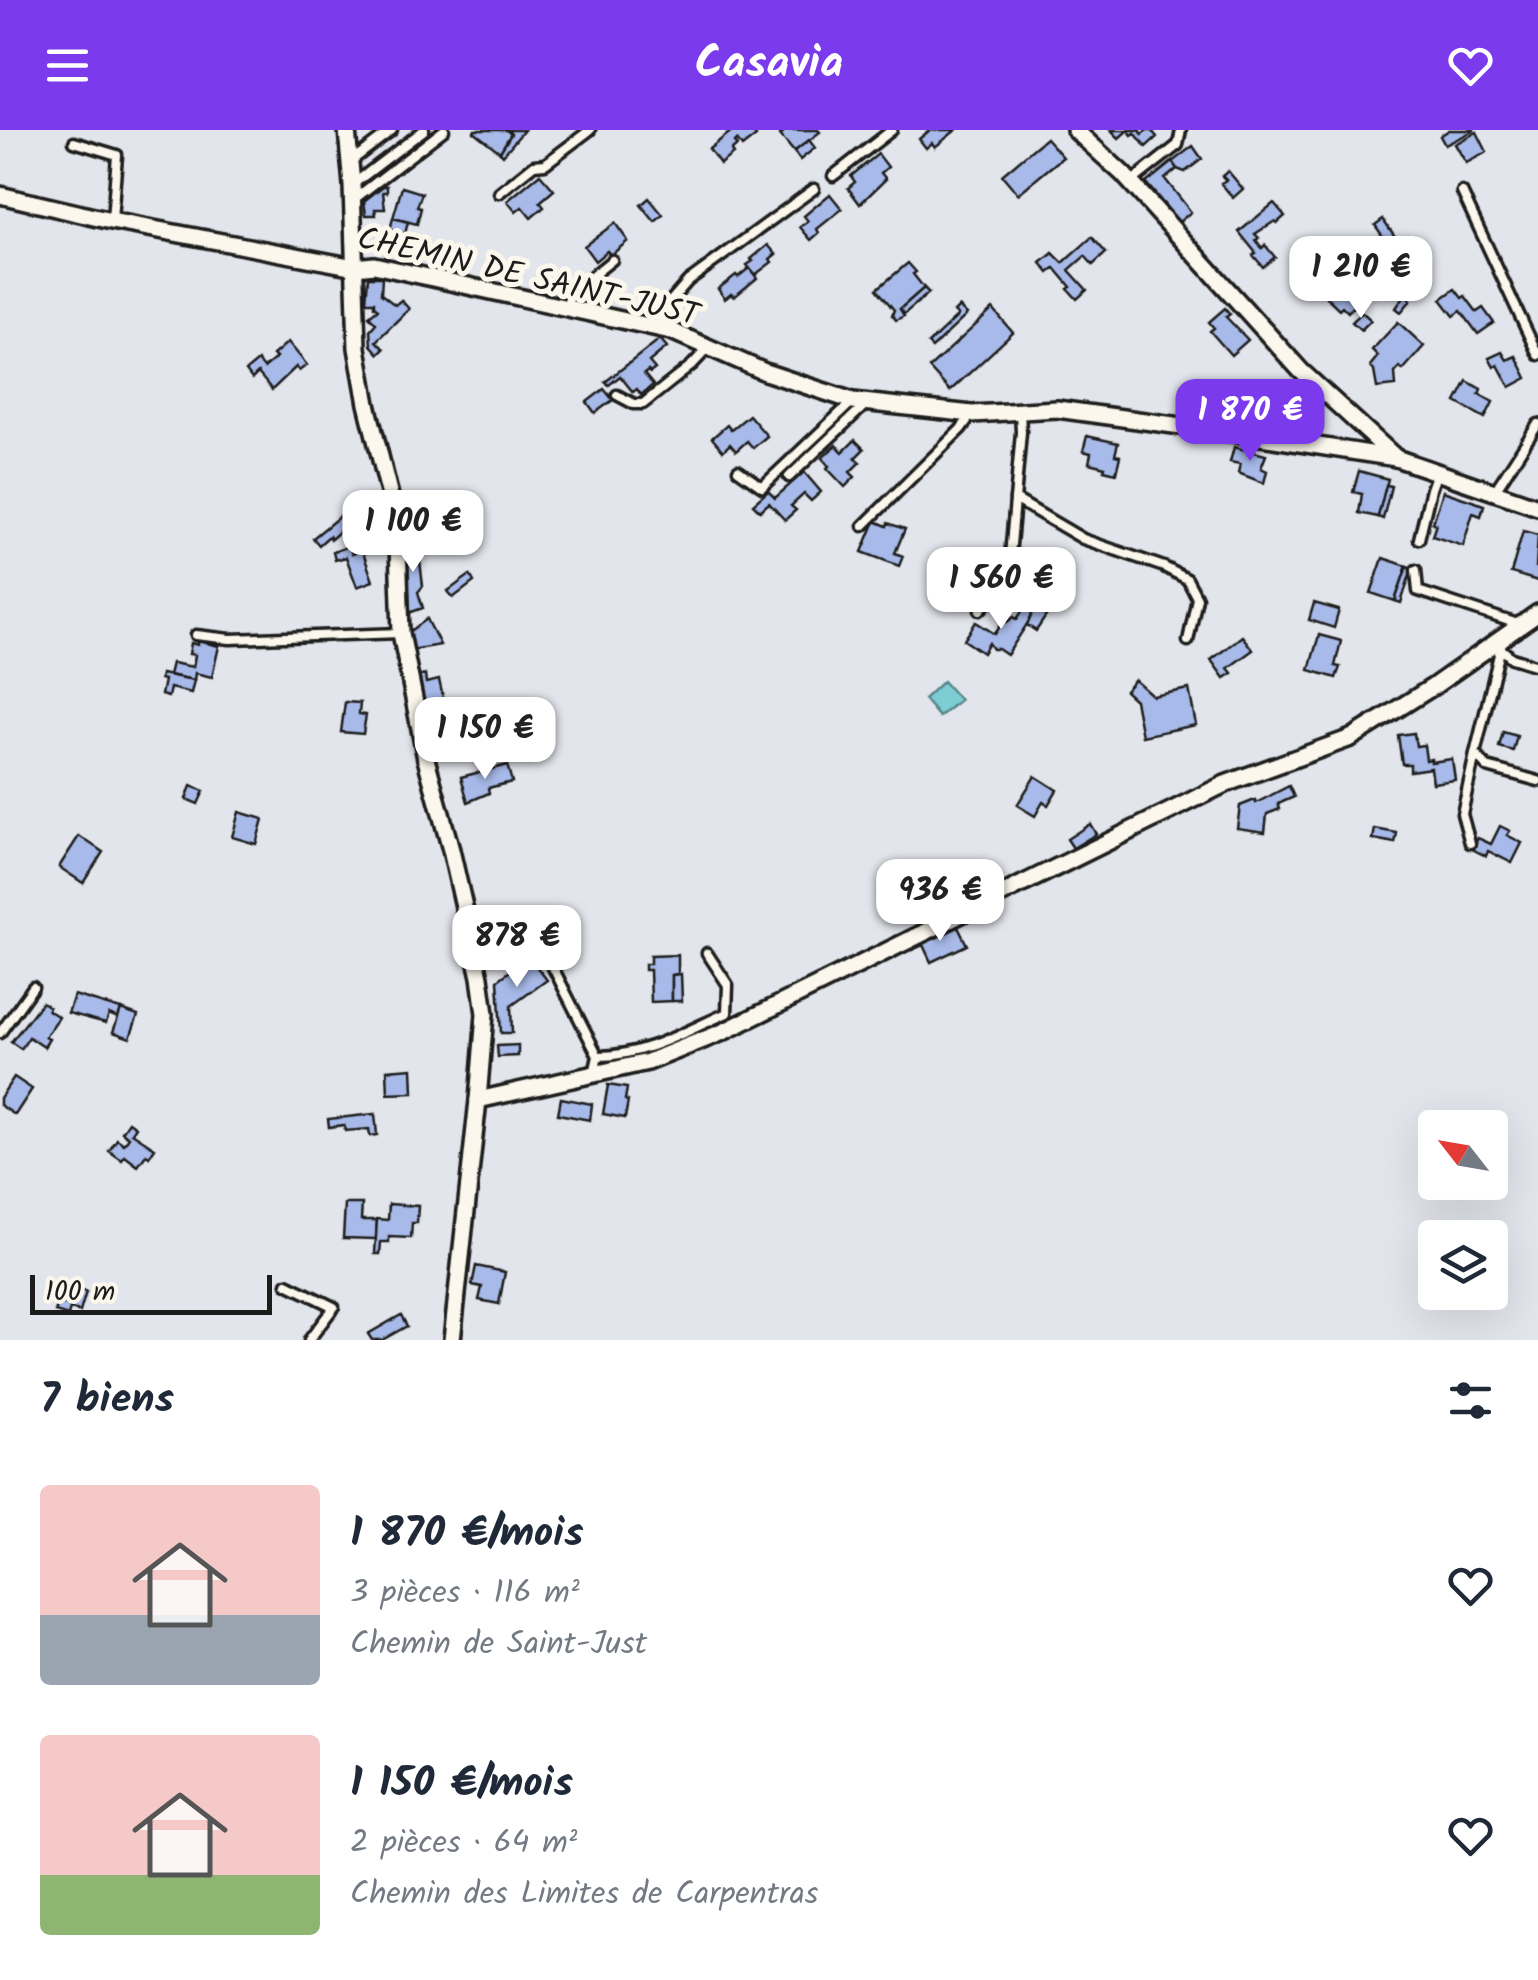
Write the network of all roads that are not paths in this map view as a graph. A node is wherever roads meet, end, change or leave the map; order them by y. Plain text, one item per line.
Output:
1 (347, 130) edge
2 (392, 130) edge
3 (424, 130) edge
4 (444, 130) edge
5 (590, 130) edge
6 (892, 130) edge
7 (1075, 130) edge
8 (1180, 130) edge
9 (74, 142) dead end
10 (350, 162) junction
11 (833, 176) dead end
12 (1130, 182) junction
13 (814, 188) dead end
14 (1462, 192) dead end
15 (352, 193) junction
16 (499, 193) dead end
17 (0, 195) edge
18 (112, 221) junction
19 (612, 260) dead end
20 (355, 266) junction
21 (565, 310) junction
22 (658, 329) junction
23 (709, 347) junction
24 (1538, 355) edge
25 (617, 394) dead end
26 (861, 402) junction
27 (1020, 411) junction
28 (972, 414) junction
29 (1538, 424) edge
30 (1396, 458) junction
31 (738, 470) dead end
32 (1437, 472) junction
33 (789, 477) dead end
34 (1494, 492) junction
35 (1015, 499) junction
36 (1538, 508) edge
37 (862, 526) dead end
38 (1418, 540) dead end
39 (1416, 570) dead end
40 (980, 610) dead end
41 (1538, 613) edge
42 (1521, 625) junction
43 (401, 634) junction
44 (196, 635) dead end
45 (1188, 641) dead end
46 (1502, 643) junction
47 (1538, 666) edge
48 (1475, 754) junction
49 (1538, 781) edge
50 (1470, 843) dead end
51 (530, 932) dead end
52 (708, 953) dead end
53 (33, 988) dead end
54 (0, 1033) edge
55 (598, 1056) junction
56 (594, 1074) junction
57 (478, 1100) junction
58 (286, 1284) dead end
59 (310, 1340) edge
60 (452, 1340) edge

1 - 10 street
2 - 10 lane
3 - 15 lane
4 - 15 lane
5 - 16 lane
6 - 11 lane
7 - 12 street
8 - 12 lane
9 - 18 lane
10 - 15 street
12 - 30 street
13 - 22 lane
14 - 24 lane
15 - 20 street
17 - 18 street, CHEMIN DE SAINT-JUST
18 - 20 street, CHEMIN DE SAINT-JUST
19 - 21 lane
20 - 21 street, CHEMIN DE SAINT-JUST
20 - 43 street
21 - 22 street, CHEMIN DE SAINT-JUST
22 - 23 street, CHEMIN DE SAINT-JUST
23 - 25 lane
23 - 26 street, CHEMIN DE SAINT-JUST
26 - 28 street, CHEMIN DE SAINT-JUST
26 - 31 lane
26 - 33 lane
27 - 28 street, CHEMIN DE SAINT-JUST
27 - 30 street, CHEMIN DE SAINT-JUST
27 - 35 lane
28 - 37 lane
29 - 34 lane
30 - 32 street
32 - 34 street
32 - 38 lane
34 - 36 street
35 - 40 lane
35 - 45 lane
39 - 42 lane
41 - 42 street
42 - 46 street
43 - 44 lane
43 - 57 street
46 - 47 lane
46 - 48 lane
46 - 56 street
48 - 49 lane
48 - 50 lane
51 - 55 lane
52 - 55 lane
53 - 54 lane
55 - 56 lane
56 - 57 street
57 - 60 street
58 - 59 lane

